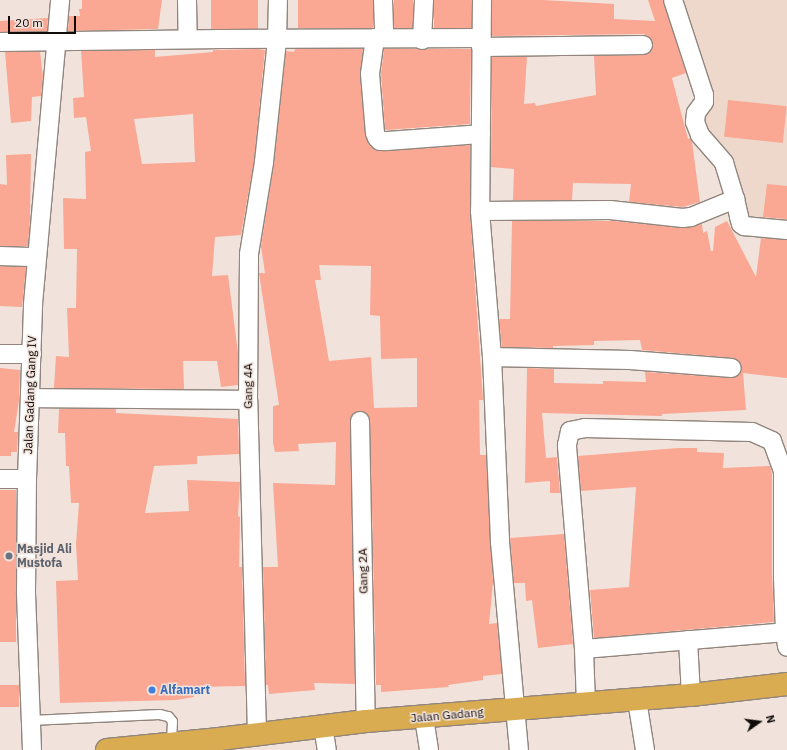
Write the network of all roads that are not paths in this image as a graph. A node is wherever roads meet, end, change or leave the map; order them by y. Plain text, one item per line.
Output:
1 (60, 0) edge
2 (187, 0) edge
3 (278, 0) edge
4 (383, 0) edge
5 (424, 0) edge
6 (482, 0) edge
7 (673, 0) edge
8 (380, 38) junction
9 (188, 39) junction
10 (277, 40) junction
11 (422, 40) junction
12 (0, 42) edge
13 (55, 42) junction
14 (481, 43) junction
15 (643, 45) dead end
16 (481, 134) junction
17 (735, 199) junction
18 (480, 211) junction
19 (787, 230) edge
20 (0, 256) edge
21 (37, 257) junction
22 (0, 354) edge
23 (32, 354) junction
24 (492, 357) junction
25 (732, 368) dead end
26 (31, 398) junction
27 (248, 400) junction
28 (360, 421) dead end
29 (0, 479) edge
30 (27, 479) junction
31 (688, 640) junction
32 (786, 640) edge
33 (584, 649) junction
34 (787, 684) edge
35 (691, 695) junction
36 (637, 700) junction
37 (586, 704) junction
38 (515, 709) junction
39 (424, 718) junction
40 (30, 720) junction
41 (366, 721) junction
42 (324, 726) junction
43 (257, 734) junction
44 (171, 743) junction
45 (220, 744) edge
46 (32, 750) edge
47 (107, 750) edge
48 (327, 750) edge
49 (429, 750) edge
50 (519, 750) edge
51 (645, 750) edge

1 - 13 street, Jalan Gadang Gang IV
2 - 9 street
3 - 10 street, Gang 4A
4 - 8 street
5 - 11 street
6 - 14 street
7 - 17 street
8 - 10 street
8 - 11 street
8 - 16 street
9 - 10 street
9 - 13 street
10 - 27 street, Gang 4A
11 - 14 street
12 - 13 street
13 - 21 street, Jalan Gadang Gang IV
14 - 15 street
14 - 16 street
16 - 18 street
17 - 18 street
17 - 19 street
18 - 24 street
20 - 21 street
21 - 23 street, Jalan Gadang Gang IV
22 - 23 street
23 - 26 street, Jalan Gadang Gang IV
24 - 25 street
24 - 38 street
26 - 27 street
26 - 30 street, Jalan Gadang Gang IV
27 - 43 street, Gang 4A
28 - 41 street, Gang 2A
29 - 30 street
30 - 40 street, Jalan Gadang Gang IV
31 - 32 street
31 - 33 street
31 - 35 street
32 - 33 street
33 - 37 street
34 - 35 highway, Jalan Gadang
35 - 36 highway, Jalan Gadang
36 - 37 highway, Jalan Gadang
36 - 51 street
37 - 38 highway, Jalan Gadang
38 - 39 highway, Jalan Gadang
38 - 50 street
39 - 41 highway, Jalan Gadang
39 - 49 street
40 - 44 lane
40 - 46 street, Jalan Gadang Gang IV
41 - 42 highway, Jalan Gadang
42 - 43 highway, Jalan Gadang
42 - 48 street
43 - 45 highway, Jalan Gadang
44 - 45 highway, Jalan Gadang
44 - 47 highway, Jalan Gadang

